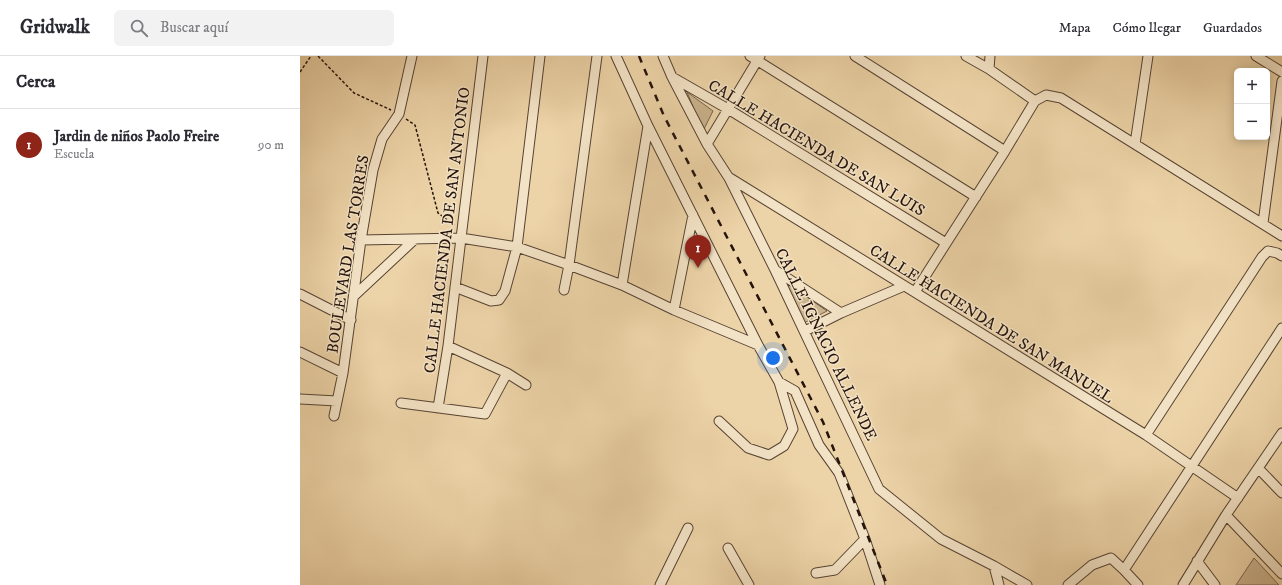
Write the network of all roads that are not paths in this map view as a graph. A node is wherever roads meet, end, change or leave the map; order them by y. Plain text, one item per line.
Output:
1 (412, 56) edge
2 (484, 56) edge
3 (540, 56) edge
4 (597, 56) edge
5 (616, 56) edge
6 (663, 56) edge
7 (855, 56) edge
8 (966, 56) edge
9 (990, 56) edge
10 (1148, 56) edge
11 (1256, 56) edge
12 (756, 57) edge
13 (988, 69) junction
14 (1282, 72) edge
15 (672, 77) junction
16 (1282, 81) edge
17 (1035, 101) junction
18 (728, 109) junction
19 (648, 126) junction
20 (707, 144) junction
21 (1135, 144) junction
22 (1005, 151) junction
23 (729, 178) junction
24 (976, 197) junction
25 (693, 215) junction
26 (1263, 223) junction
27 (462, 234) junction
28 (1282, 236) edge
29 (415, 239) junction
30 (361, 240) junction
31 (946, 243) junction
32 (517, 247) junction
33 (1282, 256) edge
34 (569, 265) junction
35 (775, 270) junction
36 (622, 286) junction
37 (904, 286) junction
38 (455, 287) junction
39 (564, 290) dead end
40 (915, 292) junction
41 (300, 294) edge
42 (354, 296) junction
43 (674, 310) junction
44 (841, 313) junction
45 (351, 320) junction
46 (1282, 328) edge
47 (805, 331) junction
48 (758, 345) junction
49 (448, 346) junction
50 (300, 352) edge
51 (507, 373) junction
52 (343, 374) junction
53 (779, 382) junction
54 (526, 385) dead end
55 (300, 399) edge
56 (337, 401) junction
57 (401, 403) dead end
58 (438, 408) junction
59 (334, 416) dead end
60 (719, 420) dead end
61 (1282, 433) edge
62 (1146, 435) junction
63 (1191, 466) junction
64 (1258, 468) junction
65 (1282, 493) edge
66 (1238, 498) junction
67 (1226, 515) junction
68 (688, 528) dead end
69 (865, 539) junction
70 (728, 548) dead end
71 (1197, 561) junction
72 (994, 566) junction
73 (1124, 570) junction
74 (816, 573) dead end
75 (1282, 574) edge
76 (660, 585) edge
77 (749, 585) edge
78 (880, 585) edge
79 (999, 585) edge
80 (1027, 585) edge
81 (1068, 585) edge
82 (1138, 585) edge
83 (1183, 585) edge
84 (1215, 585) edge

1 - 30 street, BOULEVARD LAS TORRES
2 - 27 street, CALLE HACIENDA DE SAN ANTONIO
3 - 32 street
4 - 34 street
5 - 19 street
6 - 15 street, CALLE IGNACIO ALLENDE
7 - 22 street
8 - 13 street
9 - 13 street
10 - 21 street
11 - 14 street
12 - 18 street
12 - 24 street
13 - 17 street
15 - 18 street, CALLE HACIENDA DE SAN LUIS
15 - 20 street, CALLE IGNACIO ALLENDE
16 - 26 street
17 - 21 street
17 - 22 street
18 - 20 street
18 - 31 street, CALLE HACIENDA DE SAN LUIS
19 - 25 street
19 - 36 street
20 - 23 street, CALLE IGNACIO ALLENDE
21 - 26 street
22 - 24 street
23 - 35 street, CALLE IGNACIO ALLENDE
23 - 37 street, CALLE HACIENDA DE SAN MANUEL
24 - 31 street
25 - 43 street
25 - 48 street
26 - 28 street
27 - 29 street
27 - 32 street
27 - 38 street, CALLE HACIENDA DE SAN ANTONIO
29 - 30 street
29 - 42 street
30 - 42 street, BOULEVARD LAS TORRES
31 - 40 street
32 - 34 street
32 - 38 street
33 - 62 street
34 - 36 street
34 - 39 street
35 - 44 street
35 - 47 street, CALLE IGNACIO ALLENDE
36 - 43 street
37 - 40 street, CALLE HACIENDA DE SAN MANUEL
37 - 44 street
38 - 49 street, CALLE HACIENDA DE SAN ANTONIO
40 - 62 street, CALLE HACIENDA DE SAN MANUEL
41 - 45 street
42 - 45 street, BOULEVARD LAS TORRES
43 - 48 street
44 - 47 street
45 - 52 street, BOULEVARD LAS TORRES
46 - 63 street
47 - 72 street, CALLE IGNACIO ALLENDE
48 - 53 street
49 - 51 street
49 - 58 street, CALLE HACIENDA DE SAN ANTONIO
50 - 52 street
51 - 54 street
51 - 58 street
52 - 56 street, BOULEVARD LAS TORRES
53 - 60 street
53 - 69 street
55 - 56 street
56 - 59 street, BOULEVARD LAS TORRES
57 - 58 street
61 - 64 street
62 - 63 street, CALLE HACIENDA DE SAN MANUEL
63 - 66 street, CALLE HACIENDA DE SAN MANUEL
63 - 73 street
64 - 65 street
64 - 66 street
66 - 67 street
67 - 71 street
67 - 75 street
68 - 76 street
69 - 74 street
69 - 78 street
70 - 77 street
71 - 83 street
71 - 84 street
72 - 79 street
72 - 80 street, CALLE IGNACIO ALLENDE
73 - 81 street
73 - 82 street

